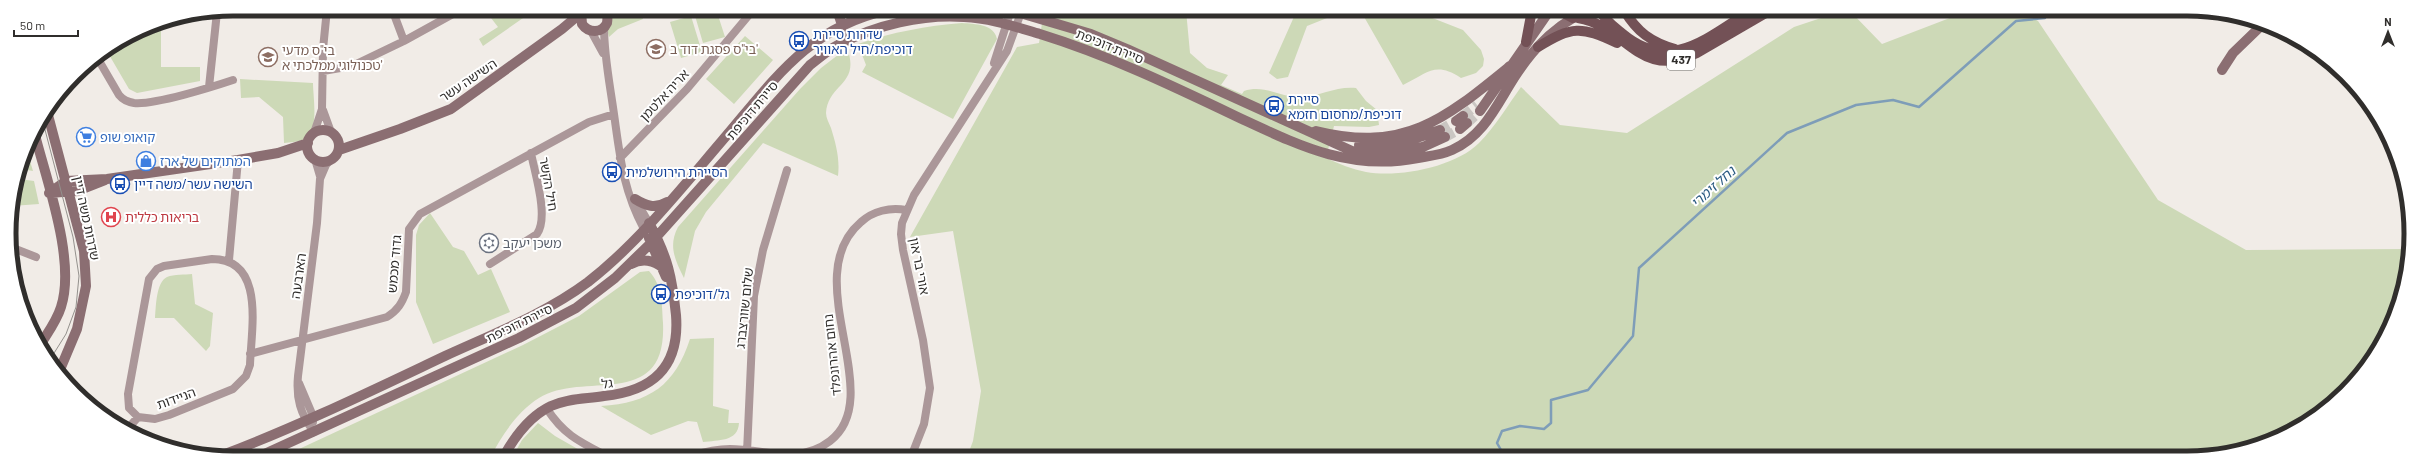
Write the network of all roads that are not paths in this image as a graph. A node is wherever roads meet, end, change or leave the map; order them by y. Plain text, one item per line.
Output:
1 (217, 16) edge
2 (327, 16) edge
3 (395, 16) edge
4 (449, 16) edge
5 (576, 16) edge
6 (581, 16) edge
7 (608, 16) edge
8 (749, 16) edge
9 (840, 16) edge
10 (844, 16) edge
11 (870, 16) edge
12 (1009, 16) edge
13 (1021, 16) edge
14 (1035, 16) edge
15 (1042, 16) edge
16 (1531, 16) edge
17 (1546, 16) edge
18 (1572, 16) edge
19 (1580, 16) edge
20 (1605, 16) edge
21 (1628, 16) edge
22 (1742, 16) edge
23 (1760, 16) edge
24 (1576, 18) junction
25 (1046, 20) junction
26 (845, 24) junction
27 (1006, 25) junction
28 (604, 27) junction
29 (1017, 28) junction
30 (562, 29) junction
31 (588, 29) junction
32 (2258, 29) edge
33 (850, 39) junction
34 (404, 41) junction
35 (1526, 42) junction
36 (1538, 47) junction
37 (1681, 51) junction
38 (1638, 52) junction
39 (100, 62) edge
40 (606, 65) junction
41 (1510, 66) junction
42 (2222, 70) dead end
43 (323, 71) junction
44 (989, 75) junction
45 (233, 80) dead end
46 (209, 87) junction
47 (323, 105) junction
48 (1478, 108) tunnel mouth
49 (614, 114) junction
50 (49, 119) edge
51 (1296, 126) junction
52 (314, 133) junction
53 (1442, 134) tunnel mouth
54 (334, 135) junction
55 (380, 135) junction
56 (36, 141) edge
57 (308, 143) junction
58 (338, 150) junction
59 (531, 153) junction
60 (268, 155) junction
61 (313, 157) junction
62 (620, 158) junction
63 (238, 160) junction
64 (330, 160) junction
65 (787, 170) dead end
66 (107, 179) junction
67 (320, 179) junction
68 (66, 181) junction
69 (624, 181) junction
70 (49, 193) junction
71 (69, 193) junction
72 (635, 199) junction
73 (668, 201) junction
74 (906, 210) junction
75 (646, 226) junction
76 (654, 240) junction
77 (16, 249) edge
78 (36, 257) dead end
79 (229, 260) junction
80 (490, 264) dead end
81 (630, 265) junction
82 (663, 268) junction
83 (675, 308) junction
84 (43, 339) edge
85 (301, 341) junction
86 (250, 354) junction
87 (61, 366) edge
88 (547, 409) junction
89 (138, 417) junction
90 (309, 418) junction
91 (130, 425) edge
92 (314, 432) junction
93 (232, 451) edge
94 (271, 451) edge
95 (508, 451) edge
96 (597, 451) edge
97 (714, 451) edge
98 (733, 451) edge
99 (747, 451) edge
100 (809, 451) edge
101 (913, 451) edge

1 - 46 street
2 - 43 street
3 - 34 street
4 - 34 street
5 - 30 main road, השישה עשר
6 - 31 main road
7 - 28 main road
8 - 62 street, אריה אלטמן
9 - 26 main road
10 - 26 main road
11 - 26 main road, סיירת דוכיפת
12 - 27 street, אורי בר און
13 - 29 street, אורי בר און
14 - 25 main road, סיירת דוכיפת
15 - 25 main road
16 - 35 main road
17 - 35 main road
18 - 24 main road
19 - 24 main road
20 - 37 main road, 437
21 - 37 main road
22 - 37 main road, 437
23 - 38 main road, 437
24 - 36 main road, סיירת דוכיפת
24 - 38 main road, 437
25 - 51 main road, סיירת דוכיפת
26 - 33 main road
26 - 73 main road, סיירת דוכיפת
27 - 29 main road, סיירת דוכיפת
27 - 33 main road, סיירת דוכיפת
27 - 44 street, אורי בר און
28 - 31 main road
28 - 40 street
29 - 36 main road, סיירת דוכיפת
29 - 44 street, אורי בר און
30 - 31 main road
30 - 55 main road, השישה עשר
31 - 40 street
32 - 42 main road
33 - 76 main road, סיירת דוכיפת
34 - 43 street
35 - 41 main road
36 - 38 main road
39 - 46 street
40 - 49 street
41 - 48 main road
41 - 51 main road
43 - 47 street
44 - 74 street, אורי בר און
45 - 46 street
47 - 52 street
47 - 54 street
49 - 59 street, גדוד מכמש
49 - 62 street
50 - 68 main road, שדרות משה דיין
51 - 53 main road, סיירת דוכיפת
52 - 54 main road
52 - 57 main road
54 - 55 main road, השישה עשר
54 - 58 main road
55 - 58 main road, השישה עשר
56 - 70 main road
57 - 60 main road
57 - 61 main road
58 - 64 main road
59 - 80 street, חיל הקשר
59 - 85 street, גדוד מכמש
60 - 61 main road
60 - 63 main road
61 - 64 main road
61 - 67 street, הארבעה
62 - 69 street
63 - 66 main road
63 - 79 street
64 - 67 street, הארבעה
65 - 99 street, שלום שוורצברג
66 - 68 main road
66 - 71 main road
67 - 85 street, הארבעה
68 - 70 main road
68 - 71 main road, שדרות משה דיין
69 - 72 street
69 - 75 street
70 - 71 main road
70 - 84 main road
71 - 87 main road, שדרות משה דיין
72 - 73 main road
72 - 75 street
73 - 75 main road, סיירת דוכיפת
74 - 100 street, נחום אהרונפלד
74 - 101 street, אורי בר און
75 - 76 main road, גל
75 - 90 main road, סיירת דוכיפת
76 - 81 main road, סיירת דוכיפת
76 - 82 main road, גל
76 - 83 main road, גל
77 - 78 street
79 - 86 street, הניידות
79 - 89 street
81 - 82 main road
81 - 92 main road, סיירת דוכיפת
82 - 83 main road, גל
83 - 88 main road, גל
85 - 86 street, גדוד מכמש
85 - 90 street, הארבעה
86 - 89 street, הניידות
88 - 95 main road, גל
88 - 96 street
89 - 91 street
90 - 92 street, הארבעה
90 - 93 main road, סיירת דוכיפת
92 - 94 main road, סיירת דוכיפת
97 - 98 street, נחום אהרונפלד

